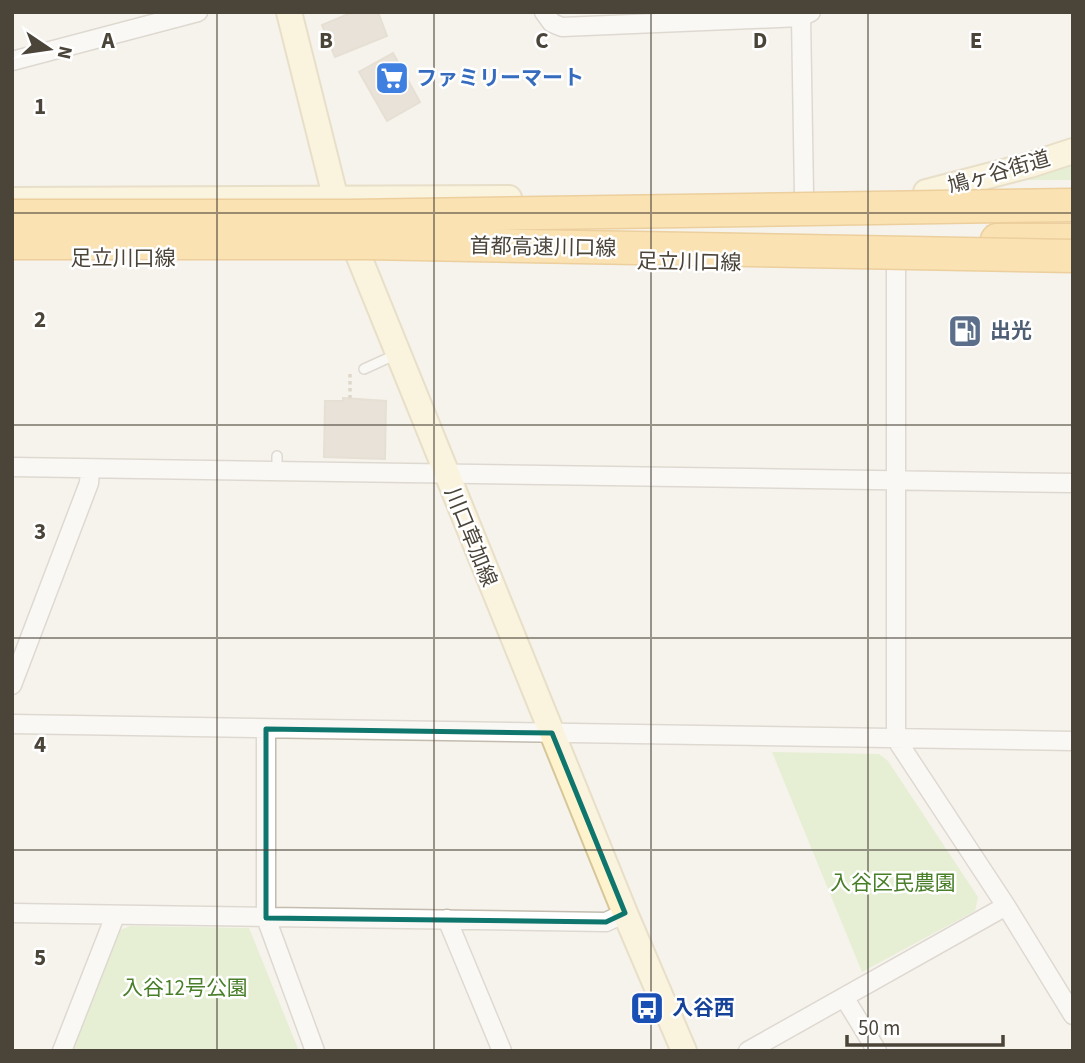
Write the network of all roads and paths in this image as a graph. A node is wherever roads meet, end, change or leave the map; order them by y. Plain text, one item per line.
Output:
1 (198, 12) edge
2 (289, 12) edge
3 (544, 12) edge
4 (804, 14) edge
5 (12, 61) edge
6 (1073, 151) edge
7 (926, 192) junction
8 (1073, 192) edge
9 (804, 194) junction
10 (636, 197) junction
11 (12, 200) edge
12 (336, 200) junction
13 (1073, 205) edge
14 (12, 216) edge
15 (1073, 220) edge
16 (835, 229) junction
17 (1073, 240) edge
18 (12, 243) edge
19 (360, 257) junction
20 (1073, 257) edge
21 (12, 258) edge
22 (641, 261) junction
23 (896, 265) junction
24 (1073, 267) edge
25 (398, 354) junction
26 (350, 369) dead end
27 (364, 369) dead end
28 (350, 398) dead end
29 (12, 467) edge
30 (90, 469) junction
31 (445, 473) junction
32 (895, 480) junction
33 (1073, 483) edge
34 (12, 685) edge
35 (12, 724) edge
36 (266, 729) junction
37 (552, 733) junction
38 (896, 740) junction
39 (1073, 741) edge
40 (1006, 906) junction
41 (12, 913) edge
42 (625, 913) junction
43 (115, 916) junction
44 (265, 918) junction
45 (447, 919) junction
46 (844, 998) junction
47 (1073, 1015) edge
48 (62, 1051) edge
49 (315, 1051) edge
50 (502, 1051) edge
51 (684, 1051) edge
52 (748, 1051) edge
53 (877, 1051) edge

1 - 5 street
2 - 12 main road, 川口草加線
3 - 4 street
4 - 9 street
6 - 7 main road, 鳩ヶ谷街道
7 - 8 main road
7 - 9 main road
9 - 10 main road
10 - 12 main road
10 - 16 highway
11 - 12 main road
12 - 19 main road, 川口草加線
13 - 14 highway, 首都高速川口線, bridge
15 - 16 highway
16 - 17 highway
16 - 22 highway
18 - 20 highway, 首都高速川口線, bridge
19 - 21 main road, 足立川口線
19 - 22 main road, 足立川口線
19 - 25 main road, 川口草加線
22 - 23 main road, 足立川口線
23 - 24 main road, 足立川口線
23 - 32 street
25 - 27 lane
25 - 31 main road, 川口草加線
26 - 28 path
29 - 30 street
30 - 31 street
30 - 34 street
31 - 32 street
31 - 37 main road, 川口草加線
32 - 33 street
32 - 38 street
35 - 36 street
36 - 37 street
36 - 44 street
37 - 38 street
37 - 42 main road, 川口草加線
38 - 39 street
38 - 40 street
40 - 46 street
40 - 47 street
41 - 43 street
42 - 45 street
42 - 51 main road, 川口草加線
43 - 44 street
43 - 48 street
44 - 45 street
44 - 49 street
45 - 50 street
46 - 52 street
46 - 53 street

